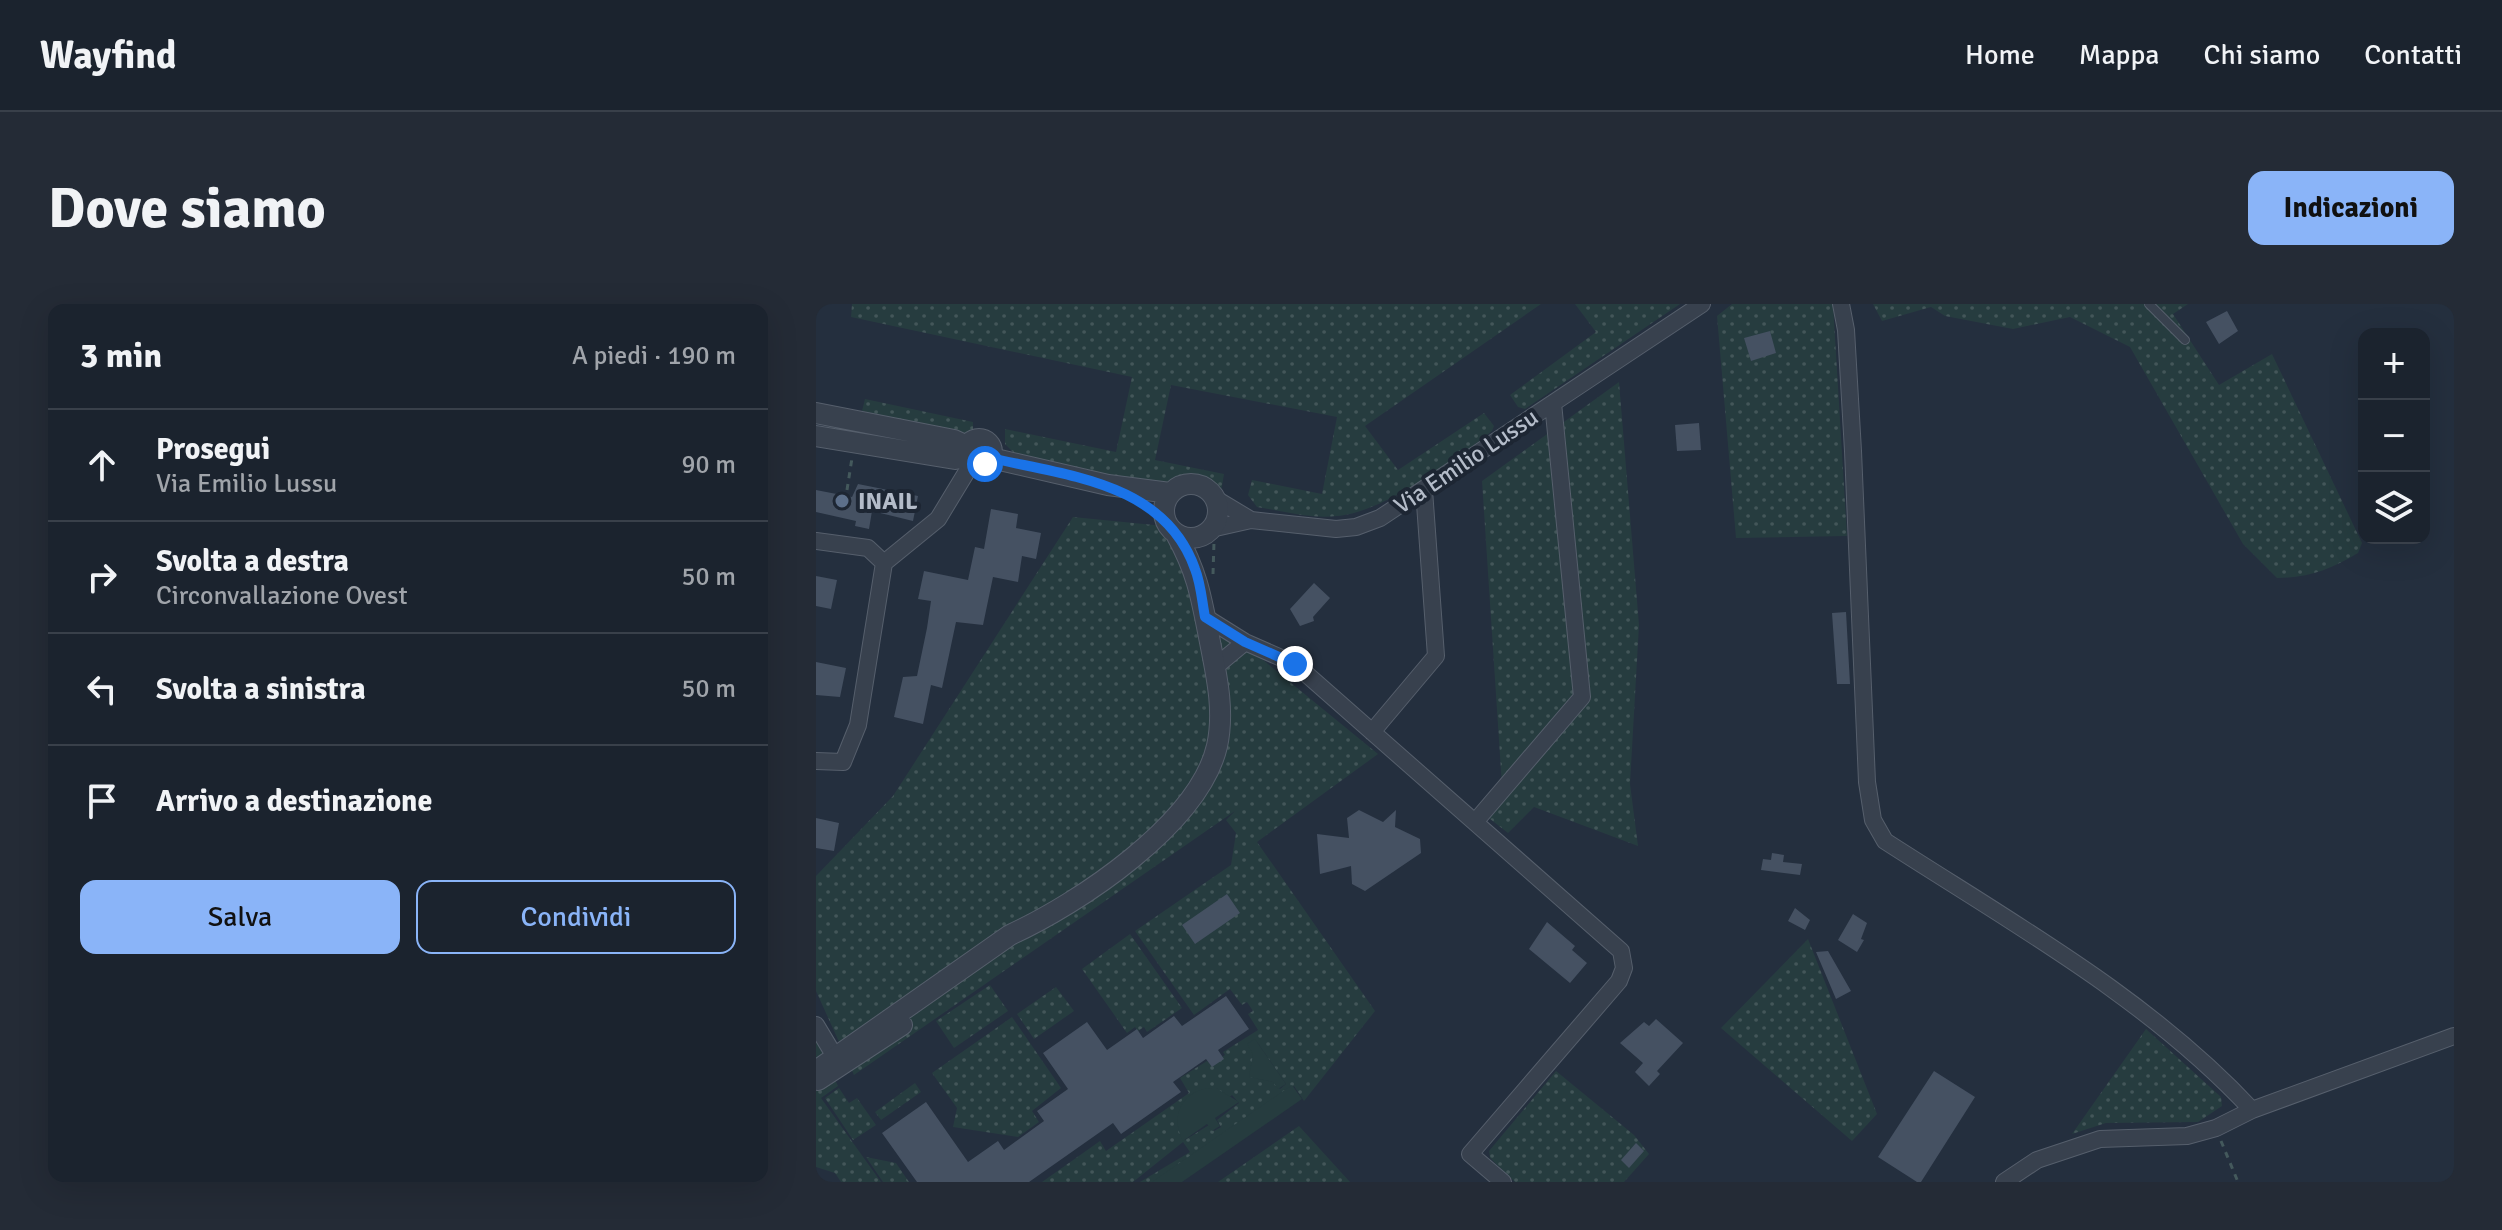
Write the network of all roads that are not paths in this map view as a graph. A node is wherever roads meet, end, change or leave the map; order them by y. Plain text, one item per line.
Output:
1 (1702, 304) edge
2 (1841, 304) edge
3 (2149, 304) edge
4 (2185, 340) dead end
5 (1553, 403) junction
6 (816, 413) edge
7 (816, 436) edge
8 (974, 456) junction
9 (1108, 485) junction
10 (1424, 490) junction
11 (1170, 493) junction
12 (1216, 499) junction
13 (1163, 515) junction
14 (1251, 520) junction
15 (1212, 533) junction
16 (1176, 534) junction
17 (816, 541) edge
18 (884, 563) junction
19 (1195, 569) junction
20 (1205, 617) junction
21 (1245, 642) junction
22 (1215, 667) junction
23 (1372, 732) junction
24 (816, 761) edge
25 (1475, 822) junction
26 (1039, 922) junction
27 (816, 1025) edge
28 (2454, 1036) edge
29 (834, 1055) junction
30 (816, 1071) edge
31 (816, 1082) edge
32 (2252, 1110) junction
33 (1503, 1182) edge
34 (2004, 1182) edge

1 - 5 street, Via Emilio Lussu
2 - 32 street
3 - 4 lane
5 - 10 street, Via Emilio Lussu
5 - 25 street
6 - 8 street
7 - 8 street
8 - 9 street
8 - 18 street
9 - 11 street
9 - 13 street
10 - 14 street, Via Emilio Lussu
10 - 23 street
11 - 12 street
11 - 13 street
12 - 14 street, Via Emilio Lussu
12 - 15 street
13 - 16 street
14 - 15 street, Via Emilio Lussu
15 - 16 street
15 - 19 street
16 - 19 street
17 - 18 street
18 - 24 street
19 - 20 street
20 - 21 street
20 - 22 street
21 - 22 street
21 - 23 street
22 - 26 street
23 - 25 street
25 - 33 street
26 - 29 street
26 - 31 street
27 - 29 street
28 - 32 street
29 - 30 street
32 - 34 street

